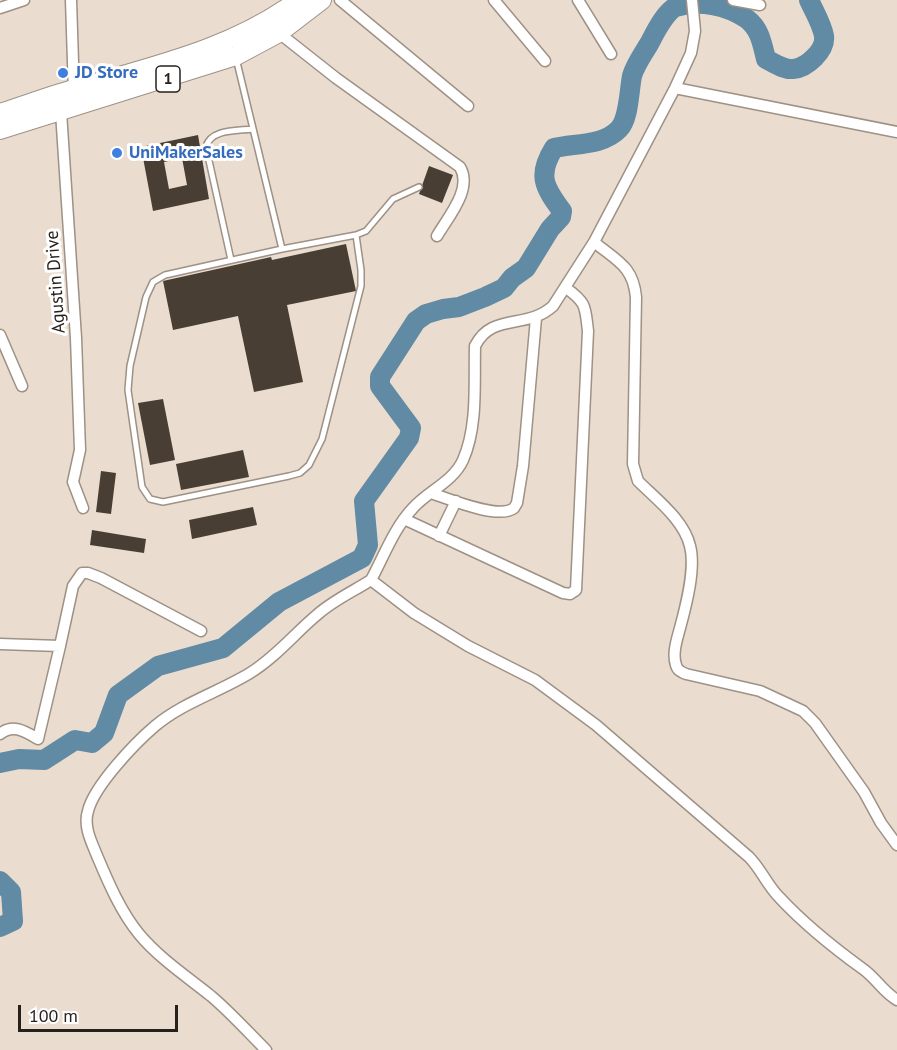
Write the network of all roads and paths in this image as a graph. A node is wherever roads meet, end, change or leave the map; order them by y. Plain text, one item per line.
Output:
1 (24, 0) edge
2 (71, 0) edge
3 (298, 0) edge
4 (322, 0) edge
5 (340, 0) edge
6 (494, 0) edge
7 (578, 0) edge
8 (692, 0) edge
9 (733, 0) edge
10 (760, 5) dead end
11 (0, 7) edge
12 (279, 33) junction
13 (232, 48) junction
14 (611, 54) dead end
15 (545, 61) dead end
16 (675, 88) junction
17 (70, 102) junction
18 (468, 106) dead end
19 (0, 113) edge
20 (252, 129) junction
21 (0, 130) edge
22 (897, 132) edge
23 (419, 187) dead end
24 (356, 235) junction
25 (437, 236) dead end
26 (594, 242) junction
27 (282, 249) junction
28 (231, 260) junction
29 (566, 288) junction
30 (536, 318) junction
31 (0, 335) edge
32 (22, 386) dead end
33 (431, 493) junction
34 (456, 501) junction
35 (83, 508) dead end
36 (404, 519) junction
37 (439, 536) junction
38 (371, 580) junction
39 (201, 631) dead end
40 (0, 644) edge
41 (60, 646) junction
42 (0, 734) edge
43 (897, 845) edge
44 (897, 1000) edge
45 (266, 1050) edge

1 - 11 street
2 - 17 street, Agustin Drive
3 - 13 highway, 1
4 - 12 highway, 1
5 - 18 street
6 - 15 street
7 - 14 street
8 - 16 street
9 - 10 street
12 - 13 highway, 1
12 - 25 street
13 - 17 highway, 1
13 - 20 lane
16 - 22 street
16 - 26 street
17 - 19 highway, 1
17 - 21 highway, 1
17 - 35 street, Agustin Drive
20 - 27 lane
20 - 28 lane
23 - 24 lane
24 - 27 lane
24 - 28 lane
26 - 29 street
26 - 43 street
27 - 28 lane
29 - 30 street
29 - 37 street
30 - 33 street
30 - 34 street
31 - 32 street
33 - 34 street
33 - 36 street
34 - 37 street
36 - 37 street
36 - 38 street
38 - 44 street
38 - 45 street
39 - 41 street
40 - 41 street
41 - 42 street

